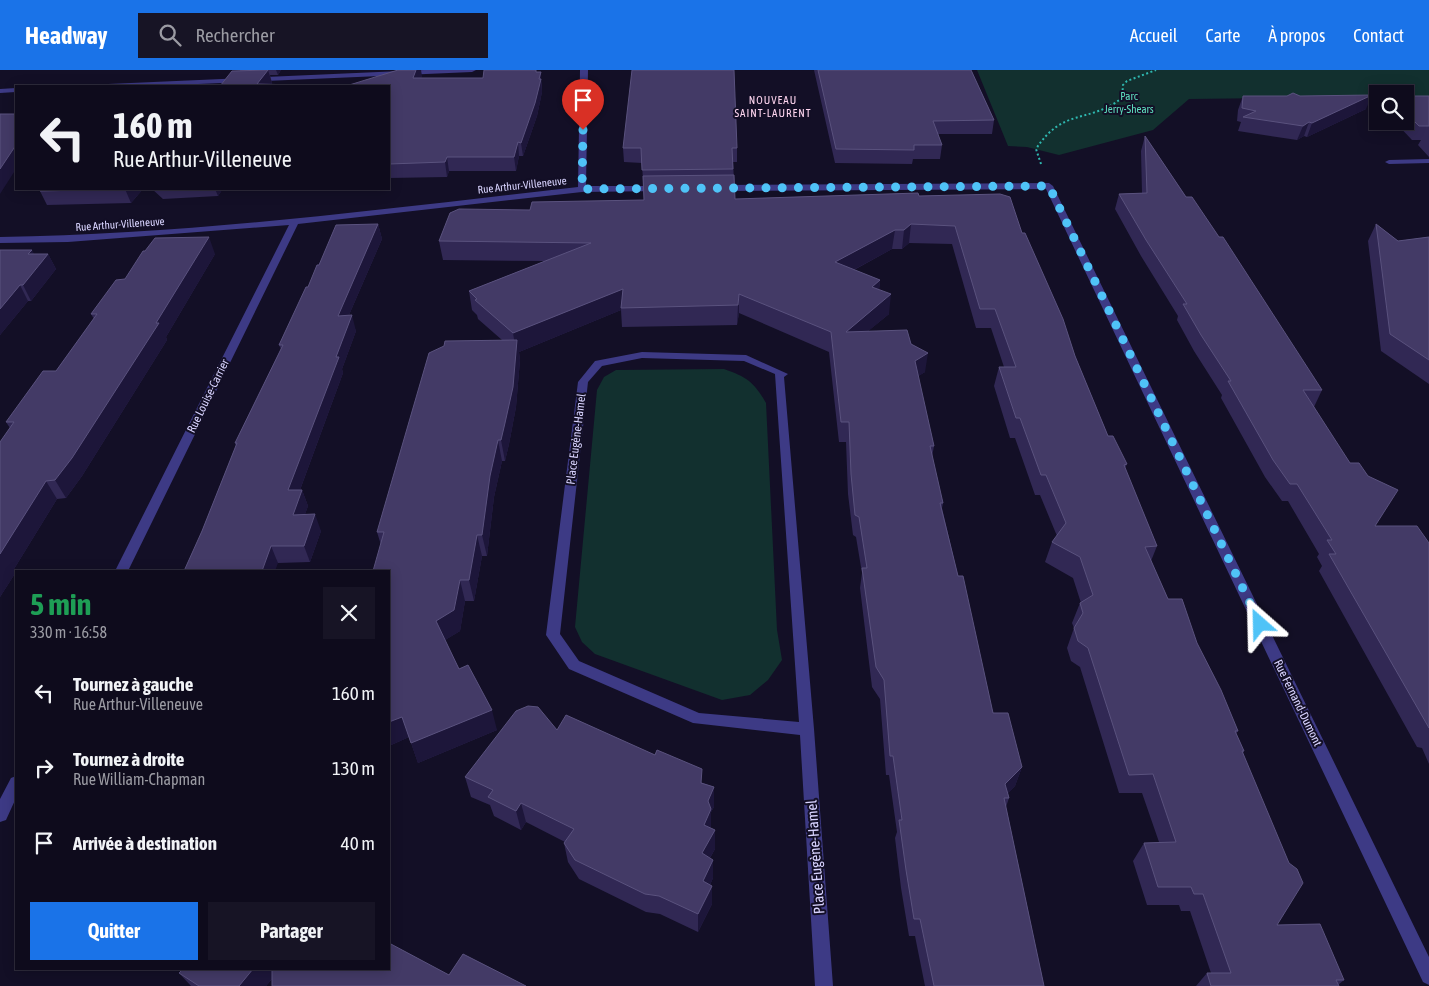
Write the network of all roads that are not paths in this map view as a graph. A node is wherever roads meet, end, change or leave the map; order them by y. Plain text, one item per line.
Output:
1 (331, 70) edge
2 (472, 70) edge
3 (584, 70) edge
4 (326, 77) junction
5 (132, 85) edge
6 (15, 90) edge
7 (0, 91) edge
8 (1429, 161) edge
9 (1389, 162) dead end
10 (671, 188) edge
11 (711, 188) edge
12 (582, 189) junction
13 (295, 222) junction
14 (0, 240) edge
15 (121, 570) edge
16 (807, 729) junction
17 (15, 785) edge
18 (0, 815) edge
19 (1429, 976) edge
20 (824, 986) edge

1 - 4 street
2 - 4 street
3 - 12 street
4 - 5 street
6 - 7 street
8 - 9 street
10 - 12 street, Rue Arthur-Villeneuve
11 - 19 street, Rue Fernand-Dumont
12 - 13 street, Rue Arthur-Villeneuve
13 - 14 street, Rue Arthur-Villeneuve
13 - 15 street, Rue Louise-Carrier
16 - 16 street, Place Eugène-Hamel
16 - 20 street, Place Eugène-Hamel
17 - 18 street

